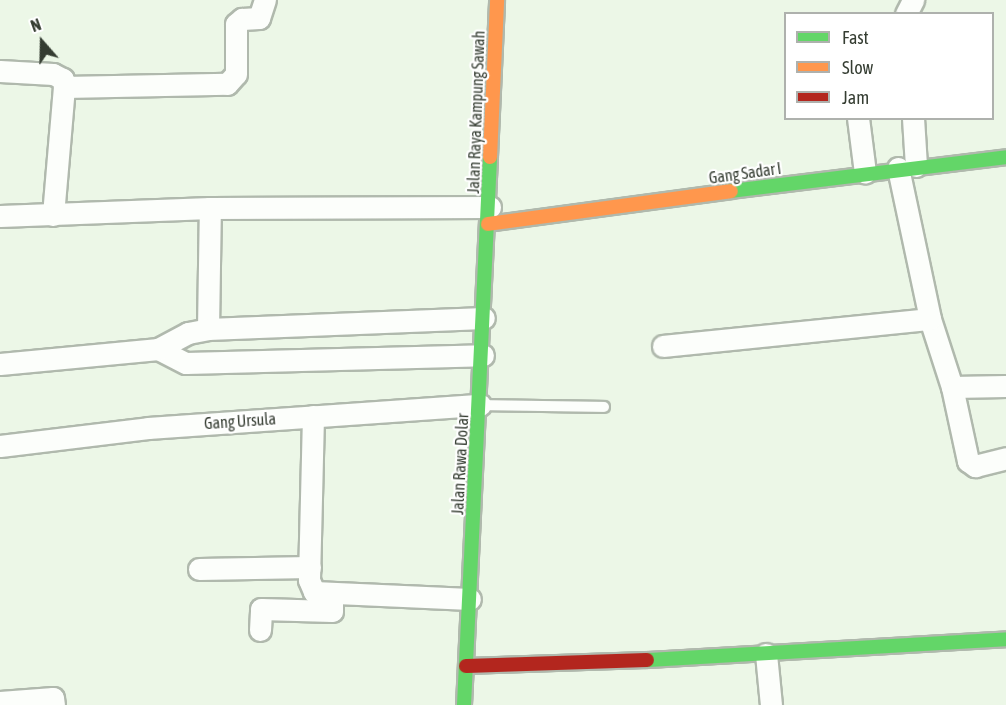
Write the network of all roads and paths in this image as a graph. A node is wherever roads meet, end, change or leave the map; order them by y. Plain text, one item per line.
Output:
1 (265, 0) edge
2 (497, 0) edge
3 (0, 71) edge
4 (64, 87) junction
5 (858, 120) edge
6 (913, 120) edge
7 (1006, 158) edge
8 (907, 167) junction
9 (865, 173) junction
10 (210, 208) junction
11 (0, 216) edge
12 (53, 216) junction
13 (489, 216) junction
14 (484, 318) junction
15 (930, 319) junction
16 (208, 329) junction
17 (663, 346) dead end
18 (158, 349) junction
19 (483, 355) junction
20 (0, 366) edge
21 (1006, 386) edge
22 (952, 387) junction
23 (480, 405) junction
24 (604, 406) dead end
25 (313, 416) junction
26 (0, 446) edge
27 (1006, 458) edge
28 (310, 567) junction
29 (200, 568) dead end
30 (332, 594) junction
31 (470, 598) junction
32 (260, 630) dead end
33 (1006, 639) edge
34 (766, 654) junction
35 (466, 666) junction
36 (0, 702) edge
37 (54, 705) edge
38 (464, 705) edge
39 (771, 705) edge

1 - 4 street
2 - 13 street, Jalan Raya Kampung Sawah
3 - 4 street
4 - 12 street
5 - 9 street
6 - 8 street
7 - 8 street, Gang Sadar I
8 - 9 street, Gang Sadar I
8 - 15 street
9 - 13 street, Gang Sadar I
10 - 12 street
10 - 13 street
10 - 16 street
11 - 12 street
13 - 14 street, Jalan Rawa Dolar
14 - 16 street
14 - 19 street, Jalan Rawa Dolar
15 - 17 street
15 - 22 street
16 - 18 street
18 - 19 street
18 - 20 street
19 - 23 street, Jalan Rawa Dolar
21 - 22 street
22 - 27 street
23 - 24 lane
23 - 25 street, Gang Ursula
23 - 31 street, Jalan Rawa Dolar
25 - 26 street, Gang Ursula
25 - 28 street
28 - 29 street
28 - 30 street
30 - 31 street
30 - 32 street
31 - 35 street, Jalan Rawa Dolar
33 - 34 street
34 - 35 street
34 - 39 street
35 - 38 street, Jalan Rawa Dolar
36 - 37 street

